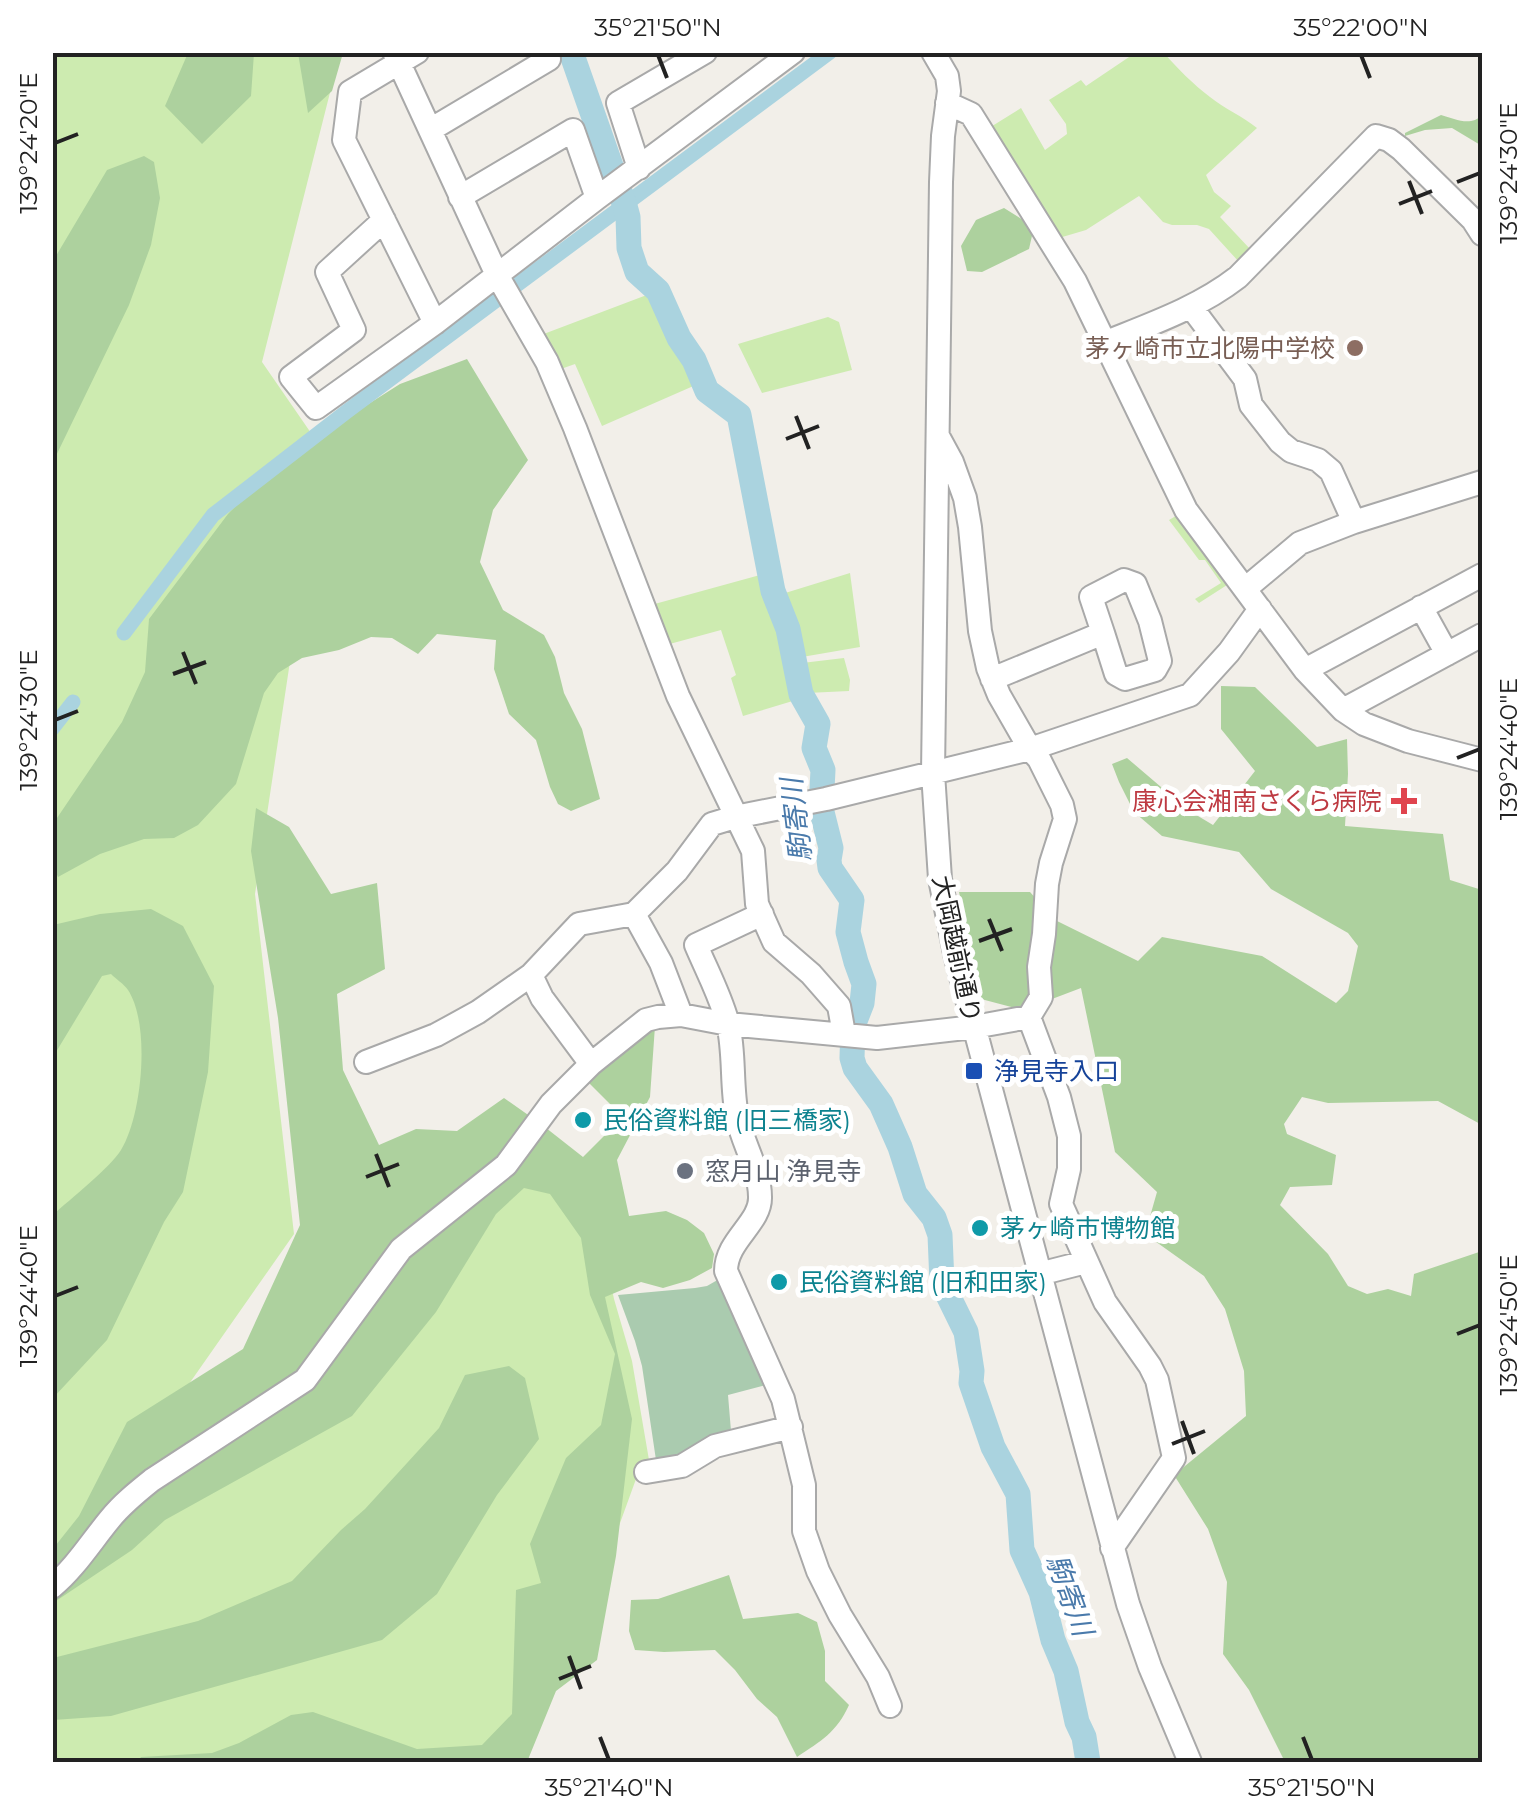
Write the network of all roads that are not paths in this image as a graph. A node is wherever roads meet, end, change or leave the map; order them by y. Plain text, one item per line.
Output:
1 (546, 52) edge
2 (705, 52) edge
3 (793, 52) edge
4 (933, 52) edge
5 (404, 56) edge
6 (948, 104) junction
7 (430, 130) junction
8 (634, 171) junction
9 (602, 194) junction
10 (460, 197) junction
11 (384, 220) junction
12 (1482, 234) edge
13 (504, 287) junction
14 (1192, 308) junction
15 (435, 323) junction
16 (1104, 343) junction
17 (937, 435) junction
18 (1482, 482) edge
19 (1354, 522) junction
20 (1482, 575) edge
21 (1246, 588) junction
22 (1421, 608) junction
23 (1260, 610) junction
24 (1103, 634) dead end
25 (1482, 635) edge
26 (1447, 654) junction
27 (1305, 670) junction
28 (992, 678) junction
29 (1342, 710) junction
30 (1030, 749) junction
31 (1482, 760) edge
32 (932, 773) junction
33 (735, 817) junction
34 (634, 914) junction
35 (762, 914) junction
36 (531, 976) junction
37 (681, 1015) junction
38 (1030, 1016) junction
39 (728, 1024) junction
40 (974, 1026) junction
41 (849, 1035) junction
42 (366, 1062) dead end
43 (592, 1064) junction
44 (1086, 1262) junction
45 (1038, 1274) junction
46 (792, 1427) junction
47 (646, 1472) dead end
48 (1112, 1548) junction
49 (52, 1587) edge
50 (890, 1706) dead end
51 (1190, 1762) edge

1 - 7 street
2 - 8 street
3 - 8 street
4 - 6 street, 大岡越前通り
5 - 7 street
5 - 11 street
6 - 16 street
6 - 17 street, 大岡越前通り
7 - 10 street
8 - 9 street
9 - 10 street
9 - 13 street
10 - 13 street
11 - 15 street
11 - 15 street
12 - 14 street
13 - 15 street
13 - 33 street
14 - 16 street
14 - 19 street
16 - 21 street
17 - 28 street
17 - 32 street, 大岡越前通り
18 - 19 street
19 - 21 street
20 - 22 street
21 - 23 street
22 - 26 street
22 - 27 street
23 - 27 street
23 - 30 street
24 - 28 street
25 - 26 street
26 - 29 street
27 - 29 street
28 - 30 street
29 - 31 street
30 - 32 street
30 - 38 street
32 - 33 street
32 - 40 street, 大岡越前通り
33 - 34 street
33 - 35 street
34 - 36 street
34 - 37 street
35 - 39 street
35 - 41 street
36 - 42 street
36 - 43 street
37 - 39 street
37 - 43 street
38 - 40 street
38 - 44 street
39 - 41 street
39 - 46 street
40 - 41 street
40 - 45 street, 大岡越前通り
43 - 49 street
44 - 45 street
44 - 48 street
45 - 48 street, 大岡越前通り
46 - 47 street
46 - 50 street
48 - 51 street, 大岡越前通り

